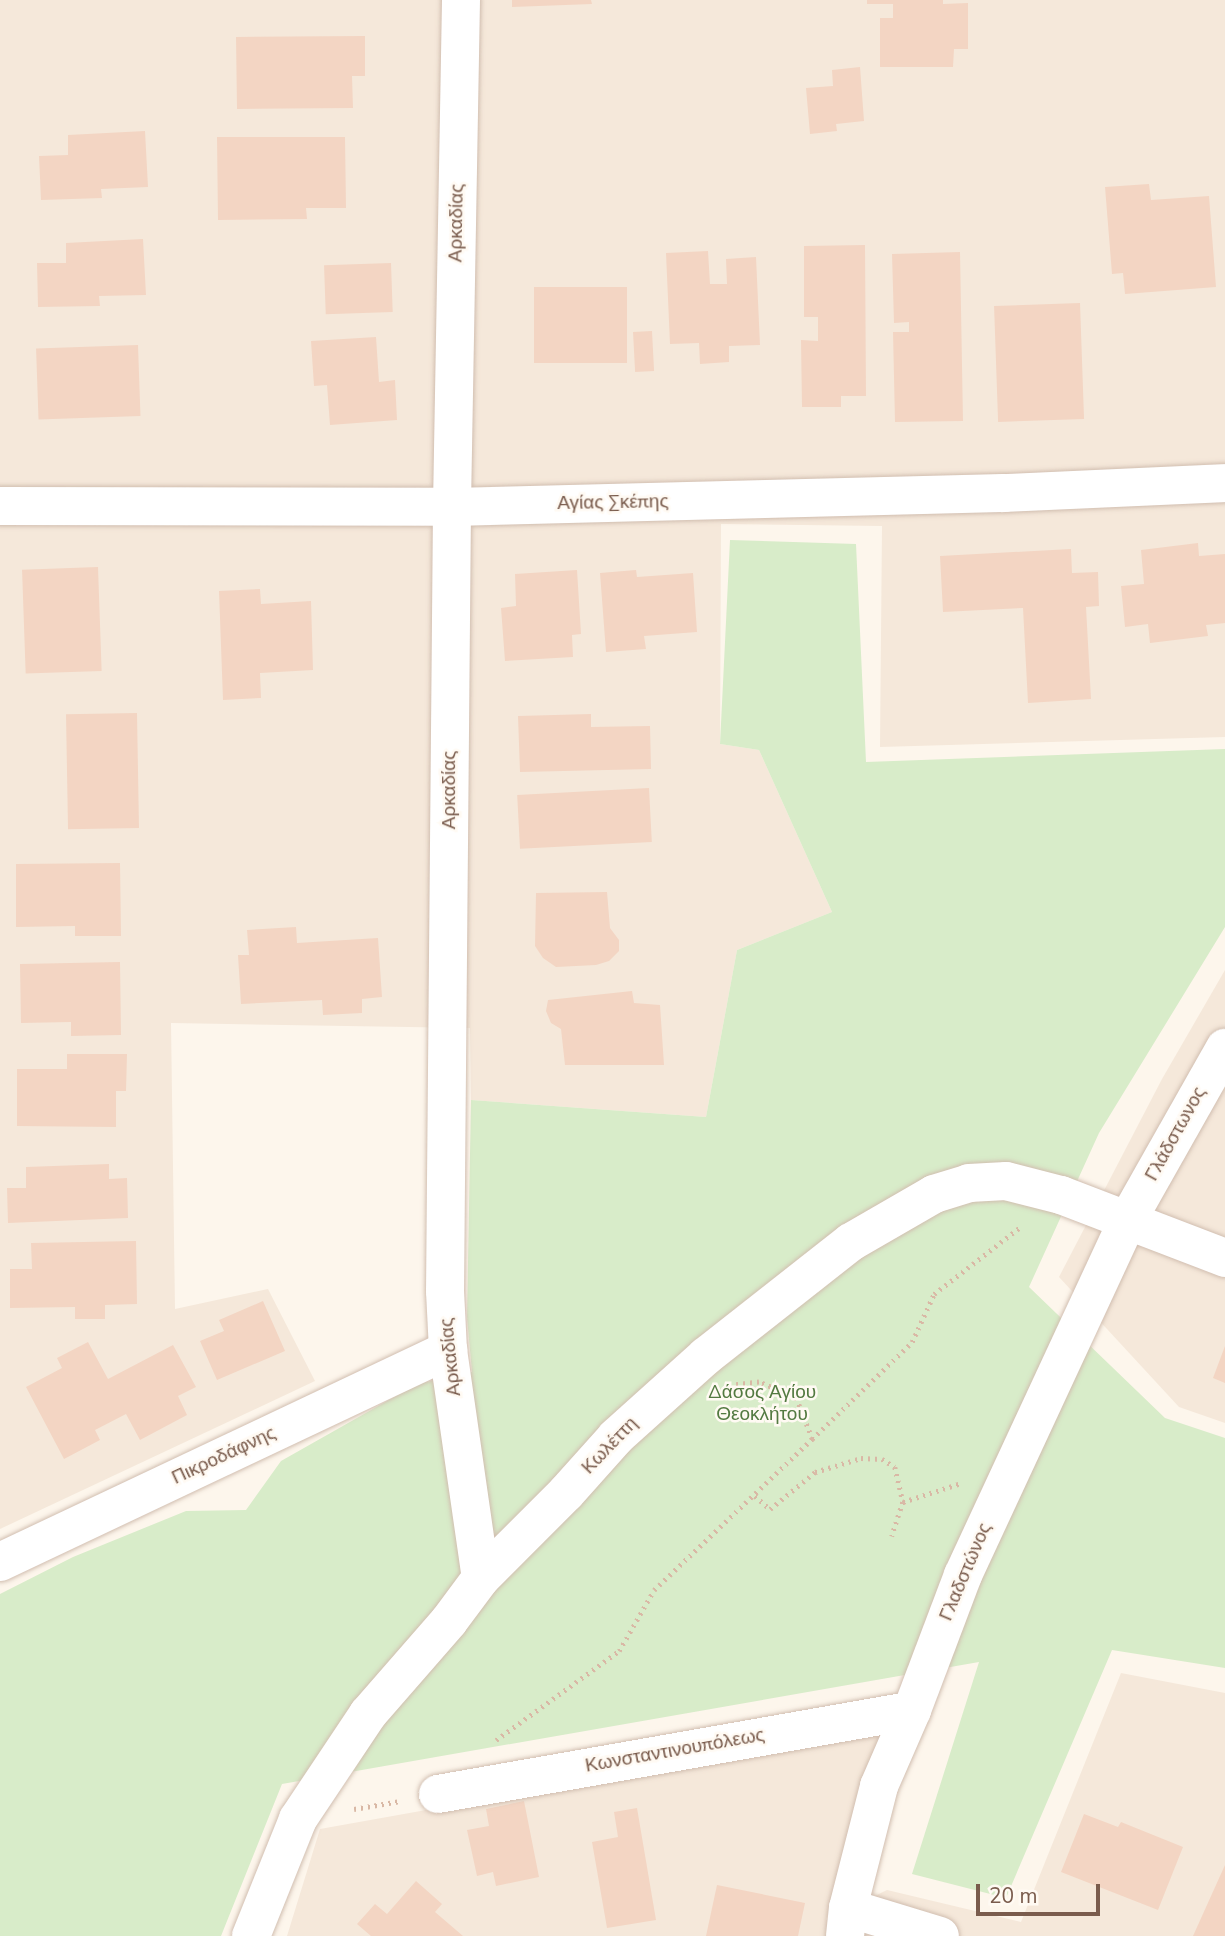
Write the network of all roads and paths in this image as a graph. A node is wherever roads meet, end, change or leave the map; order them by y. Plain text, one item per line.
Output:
1 (461, 0) edge
2 (1225, 483) edge
3 (0, 506) edge
4 (452, 507) junction
5 (1225, 1048) edge
6 (1061, 1195) junction
7 (1127, 1221) junction
8 (1225, 1258) edge
9 (448, 1350) junction
10 (725, 1386) dead end
11 (812, 1439) junction
12 (1006, 1480) junction
13 (755, 1496) junction
14 (903, 1502) junction
15 (892, 1536) dead end
16 (0, 1562) edge
17 (481, 1578) junction
18 (912, 1710) junction
19 (452, 1791) junction
20 (298, 1819) junction
21 (847, 1922) edge
22 (251, 1936) edge
23 (940, 1936) edge

1 - 4 street, Αρκαδίας
2 - 4 street, Αγίας Σκέπης
3 - 4 street, Αγίας Σκέπης
4 - 9 street, Αρκαδίας
5 - 7 street, Γλάδστωνος
6 - 7 street, Κωλέττη
6 - 11 path
6 - 17 street, Κωλέττη
7 - 8 street, Κωλέττη
7 - 12 street, Γλαδστώνος
9 - 16 street, Πικροδάφνης
9 - 17 street, Αρκαδίας
10 - 11 path
11 - 13 path
12 - 14 path
12 - 18 street, Γλαδστώνος
13 - 14 path
13 - 19 path
14 - 15 path
17 - 20 street, Κωλέττη
18 - 19 street, Κωνσταντινουπόλεως
18 - 21 street, Γλαδστώνος
19 - 20 path
20 - 22 street, Κωλέττη
21 - 23 street

